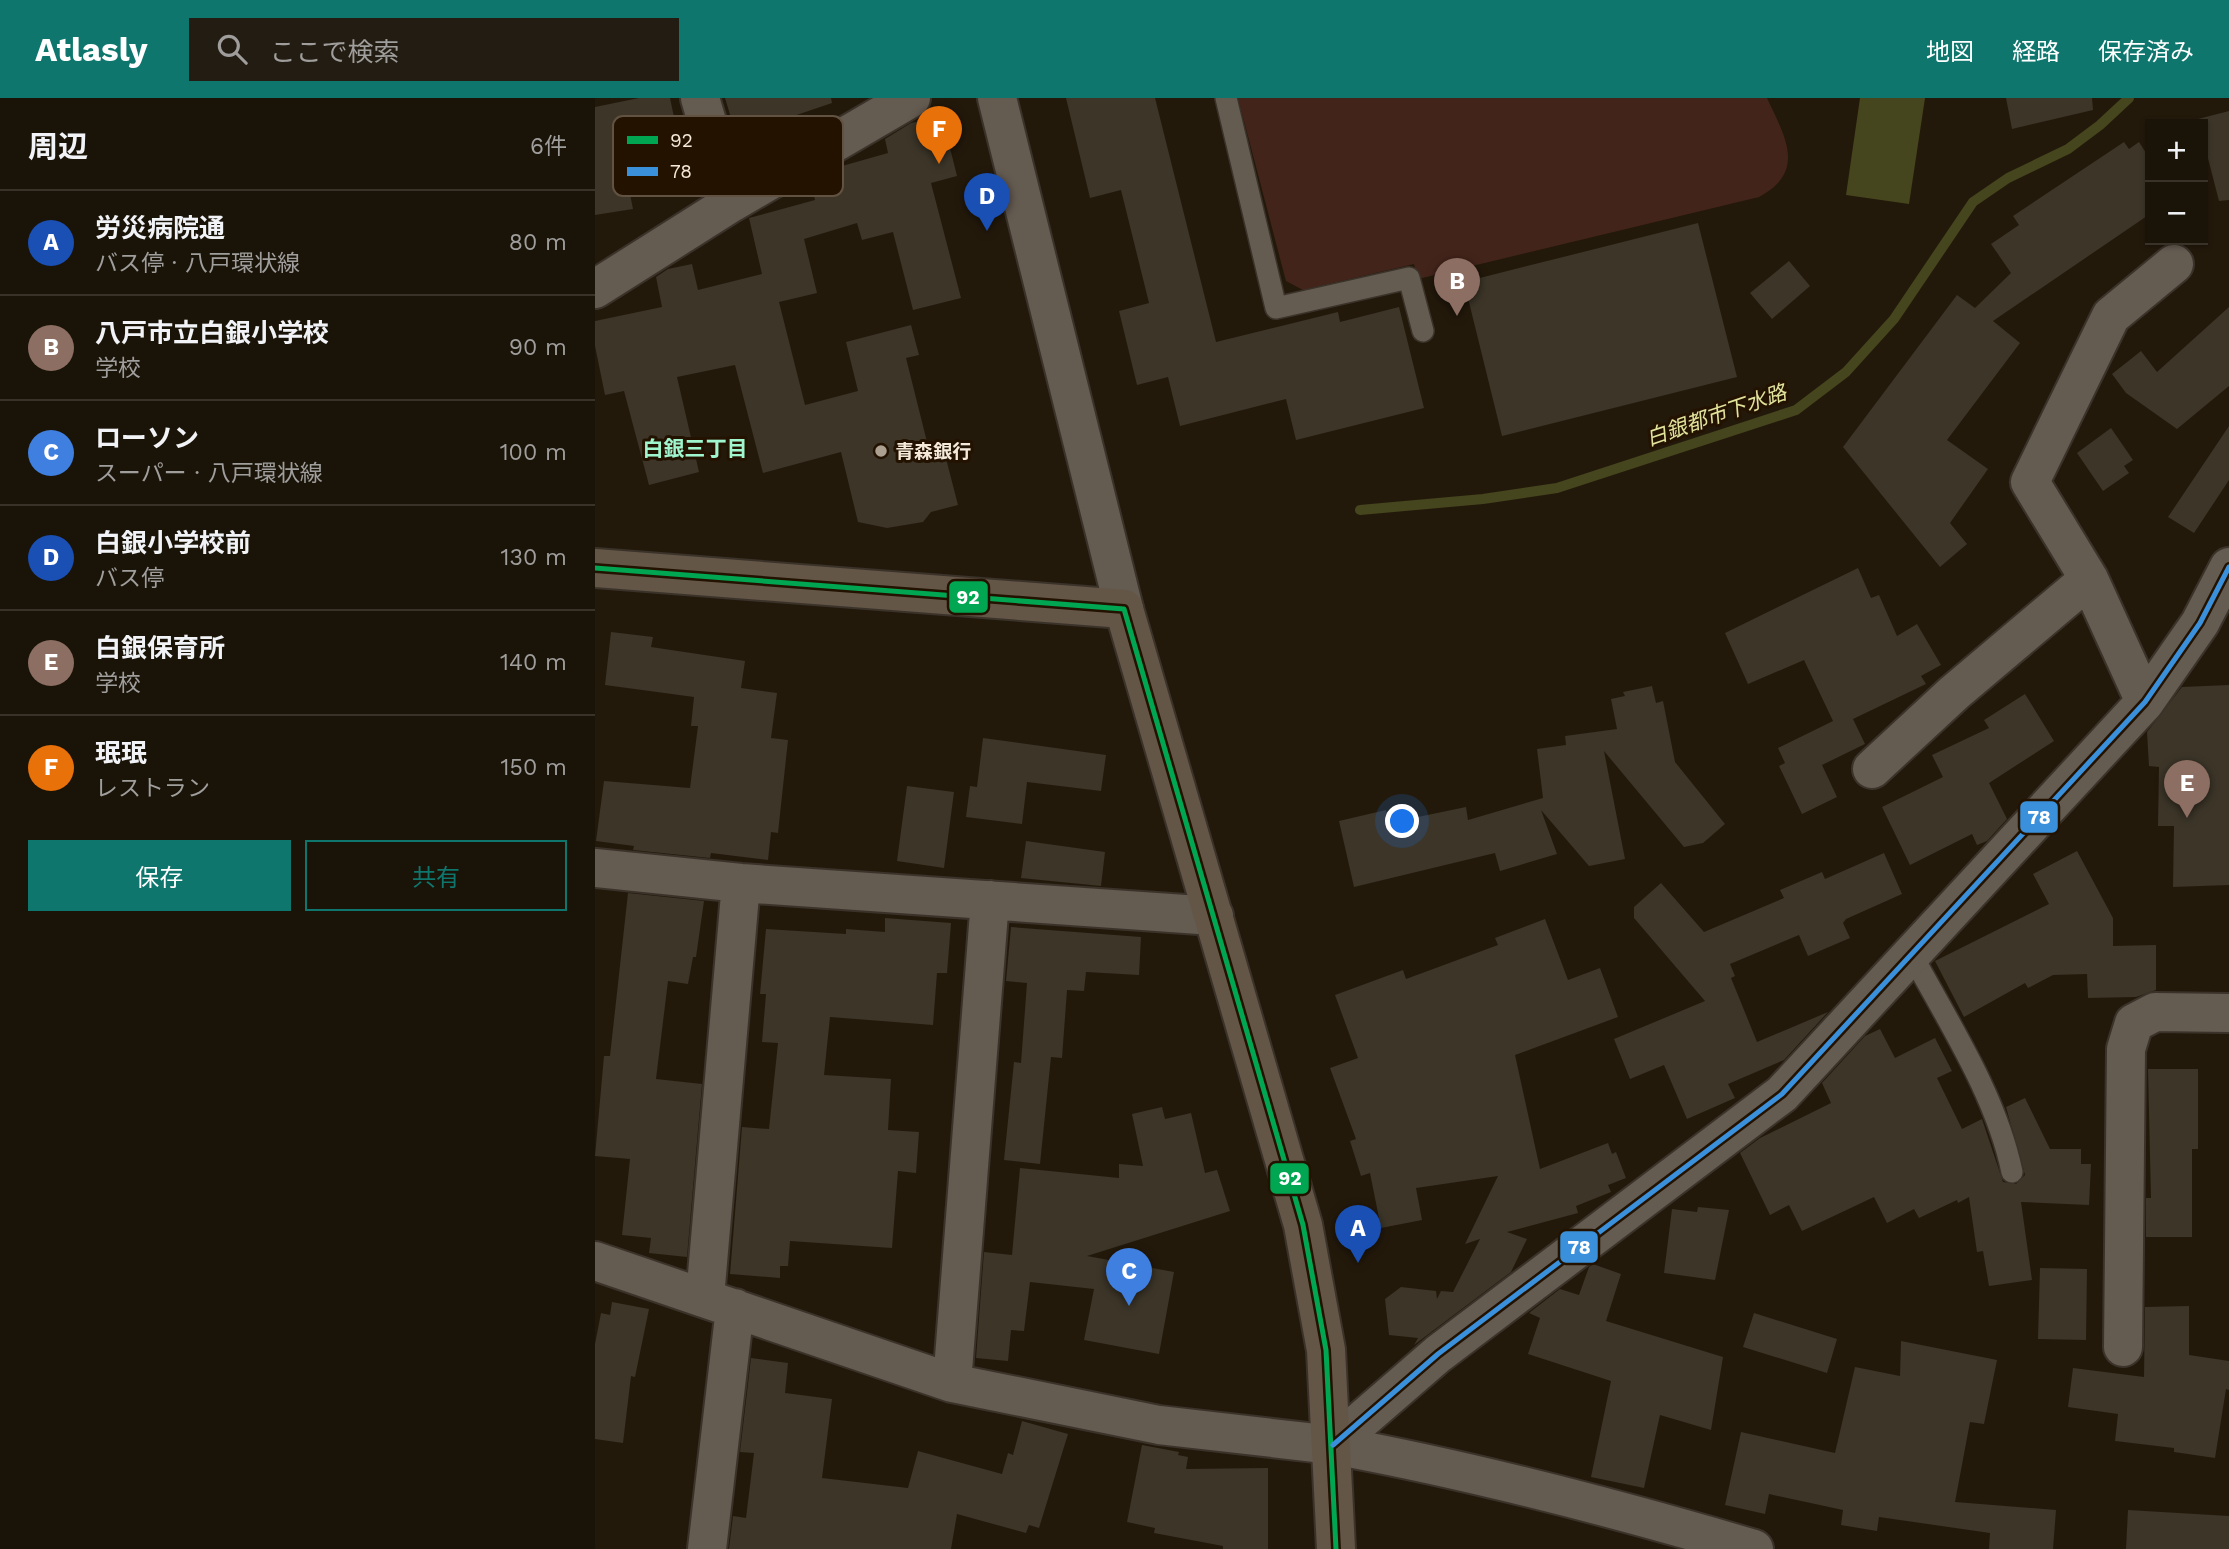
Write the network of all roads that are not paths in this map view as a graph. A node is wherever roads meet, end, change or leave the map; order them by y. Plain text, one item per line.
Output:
1 (700, 98) edge
2 (911, 98) edge
3 (997, 98) edge
4 (1226, 98) edge
5 (705, 116) edge
6 (843, 138) edge
7 (729, 196) edge
8 (745, 196) edge
9 (731, 204) junction
10 (2174, 264) dead end
11 (595, 289) edge
12 (1423, 331) dead end
13 (2229, 567) edge
14 (595, 568) edge
15 (2089, 579) junction
16 (1124, 609) junction
17 (2145, 702) junction
18 (1872, 769) dead end
19 (595, 868) edge
20 (741, 883) junction
21 (990, 900) junction
22 (1214, 916) junction
23 (1911, 953) junction
24 (2229, 1013) edge
25 (2012, 1172) dead end
26 (595, 1261) edge
27 (720, 1302) junction
28 (2123, 1347) dead end
29 (952, 1383) junction
30 (1333, 1445) junction
31 (707, 1549) edge
32 (1336, 1549) edge
33 (1753, 1549) edge

1 - 5 street
2 - 6 street
3 - 16 street
4 - 12 lane
7 - 9 street
8 - 9 street
9 - 11 street
10 - 15 street
13 - 17 street
14 - 16 main road
15 - 17 street
15 - 18 street
16 - 22 main road
17 - 23 street
19 - 20 street
20 - 21 street
20 - 27 street
21 - 22 street
21 - 29 street
22 - 30 main road
23 - 25 lane
23 - 30 street
24 - 28 street
26 - 27 street
27 - 29 street
27 - 31 street
29 - 30 street
30 - 32 main road
30 - 33 street

